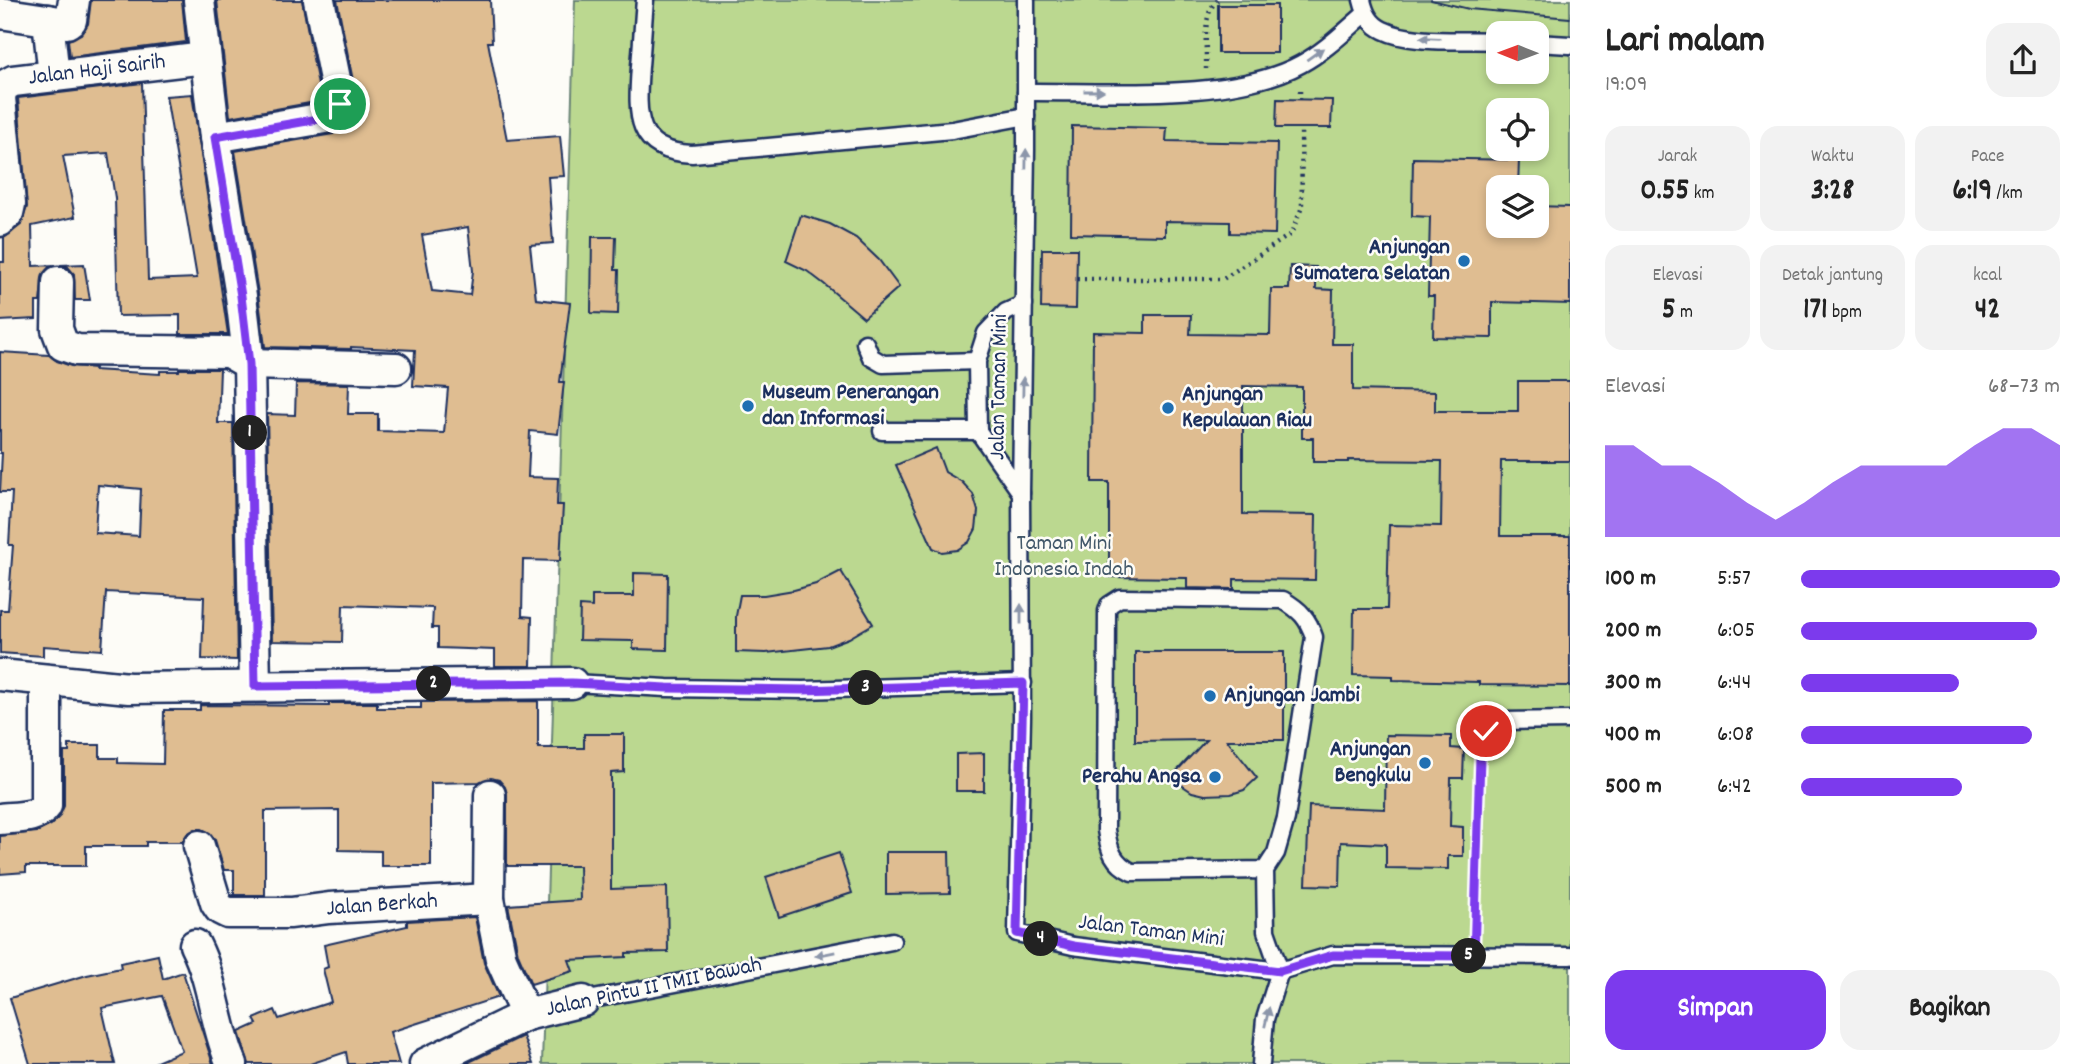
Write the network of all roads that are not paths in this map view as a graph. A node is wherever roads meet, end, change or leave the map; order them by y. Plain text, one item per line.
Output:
1 (74, 0) edge
2 (199, 0) edge
3 (319, 0) edge
4 (645, 0) edge
5 (1026, 0) edge
6 (1364, 7) edge
7 (0, 13) edge
8 (48, 20) junction
9 (1486, 41) edge
10 (1549, 44) edge
11 (1570, 45) edge
12 (205, 58) junction
13 (54, 76) junction
14 (1026, 92) junction
15 (1026, 116) junction
16 (215, 137) junction
17 (0, 221) edge
18 (58, 282) dead end
19 (1024, 304) junction
20 (865, 343) dead end
21 (977, 361) junction
22 (249, 364) junction
23 (396, 369) dead end
24 (978, 431) junction
25 (882, 432) dead end
26 (1021, 493) junction
27 (0, 675) edge
28 (46, 680) junction
29 (572, 683) joint
30 (1023, 683) junction
31 (255, 686) junction
32 (1570, 720) edge
33 (1504, 721) road end
34 (490, 795) dead end
35 (0, 818) edge
36 (199, 846) dead end
37 (1265, 870) junction
38 (489, 899) junction
39 (892, 941) dead end
40 (195, 945) dead end
41 (1570, 956) edge
42 (1280, 971) junction
43 (583, 1001) joint
44 (526, 1015) junction
45 (232, 1064) edge
46 (425, 1064) edge
47 (1261, 1064) edge

1 - 8 street
2 - 12 street
3 - 16 street
4 - 15 lane
5 - 14 lane, Jalan Taman Mini
9 -> 6 lane
14 -> 6 lane
7 - 8 street
8 - 13 street
10 - 11 lane
12 - 13 street, Jalan Haji Sairih
12 - 16 street
13 - 17 street, Jalan Haji Sairih
14 - 15 lane, Jalan Taman Mini
19 -> 15 lane, Jalan Taman Mini
16 - 22 street
18 - 22 street
19 - 21 lane
26 -> 19 lane, Jalan Taman Mini
20 - 21 lane
21 - 24 lane
22 - 23 street
22 - 31 street
24 - 25 lane
24 - 26 lane
30 -> 26 lane, Jalan Taman Mini
27 - 28 street
28 - 31 street
28 - 35 street
29 - 30 lane
29 - 31 street
30 - 42 lane, Jalan Taman Mini
32 - 33 lane
34 - 38 street
36 - 38 street, Jalan Berkah
37 - 37 lane
37 - 42 lane
38 - 44 street
39 -> 43 lane, Jalan Pintu II TMII Bawah
40 - 45 street
41 - 42 lane, Jalan Taman Mini
47 -> 42 lane
43 - 44 street, Jalan Pintu II TMII Bawah
44 - 46 street, Jalan Pintu II TMII Bawah

